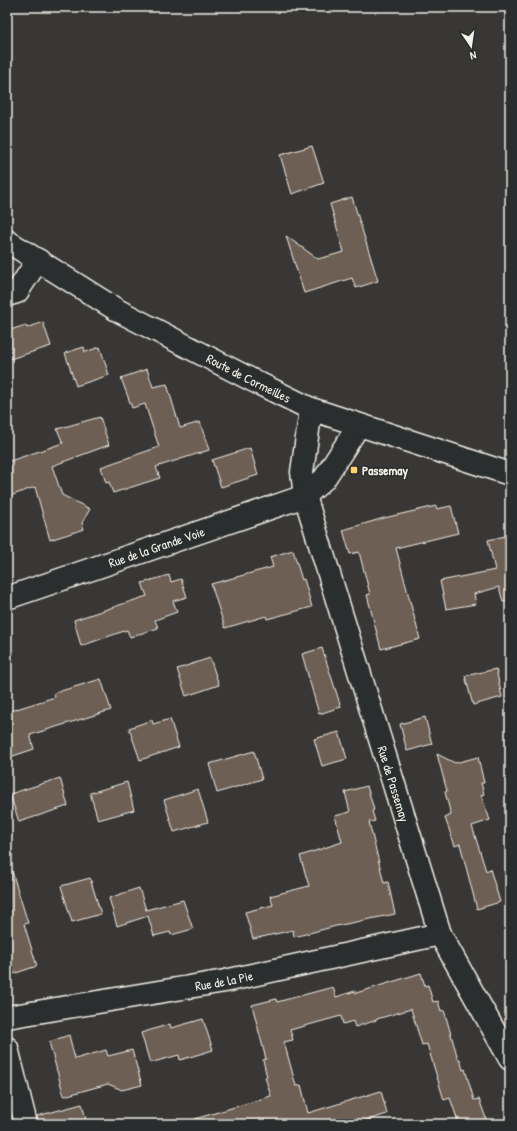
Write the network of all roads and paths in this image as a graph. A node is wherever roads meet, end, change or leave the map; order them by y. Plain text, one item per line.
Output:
1 (7, 241) edge
2 (38, 260) junction
3 (7, 294) edge
4 (311, 409) junction
5 (359, 425) junction
6 (510, 474) edge
7 (305, 496) junction
8 (7, 598) edge
9 (440, 934) junction
10 (7, 1017) edge
11 (7, 1048) edge
12 (510, 1059) edge
13 (26, 1124) edge

1 - 2 street, Route de Cormeilles
2 - 3 street
2 - 4 street, Route de Cormeilles
4 - 5 street, Route de Cormeilles
4 - 7 street
5 - 6 street, Route de Cormeilles
5 - 7 street, Rue de la Grande Voie
7 - 8 street, Rue de la Grande Voie
7 - 9 street, Rue de Passemay
9 - 10 street, Rue de la Pie
9 - 12 street, Rue de Passemay
11 - 13 street

